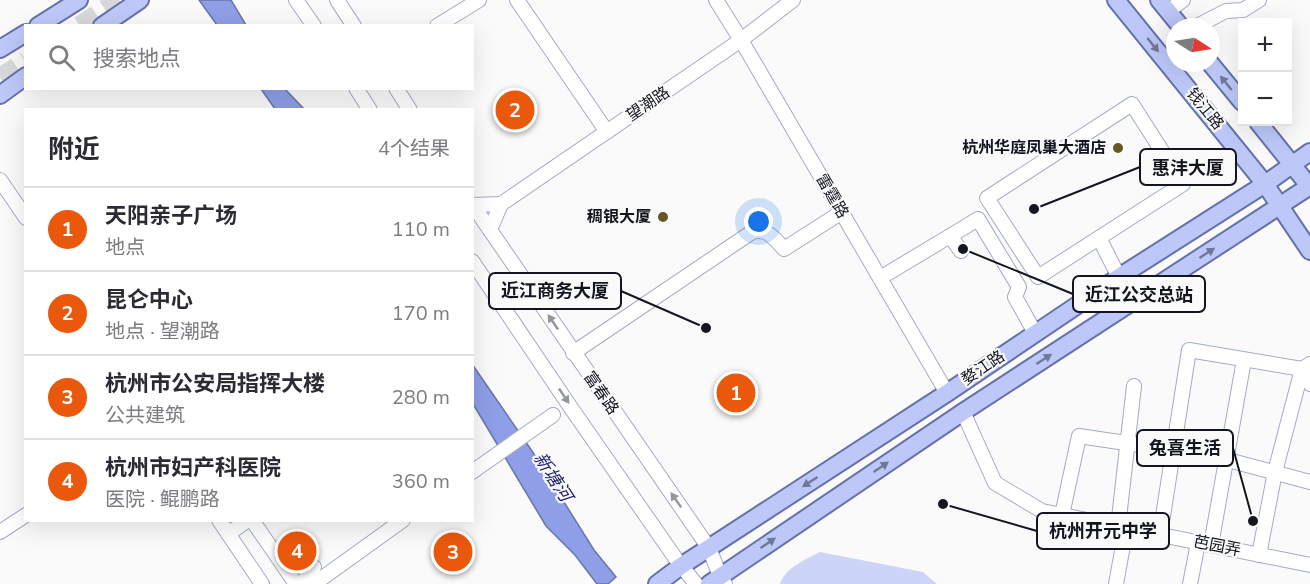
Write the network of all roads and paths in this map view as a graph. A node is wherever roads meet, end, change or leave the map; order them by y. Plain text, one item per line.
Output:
1 (79, 0) edge
2 (140, 0) edge
3 (296, 0) edge
4 (337, 0) edge
5 (479, 0) edge
6 (517, 0) edge
7 (716, 0) edge
8 (793, 0) edge
9 (1116, 0) edge
10 (1182, 0) edge
11 (1259, 0) edge
12 (1228, 5) edge
13 (1163, 6) edge
14 (1173, 18) edge
15 (1208, 18) edge
16 (41, 24) edge
17 (105, 24) edge
18 (313, 24) edge
19 (353, 24) edge
20 (440, 24) edge
21 (24, 34) edge
22 (741, 40) junction
23 (0, 49) edge
24 (1217, 72) edge
25 (24, 78) edge
26 (357, 90) edge
27 (397, 90) edge
28 (0, 96) edge
29 (1238, 97) edge
30 (369, 108) edge
31 (409, 108) edge
32 (1261, 126) edge
33 (607, 132) junction
34 (1310, 152) edge
35 (1293, 163) junction
36 (0, 180) edge
37 (1265, 184) junction
38 (1310, 186) edge
39 (501, 204) junction
40 (474, 205) edge
41 (474, 206) edge
42 (1281, 206) junction
43 (842, 212) junction
44 (24, 215) edge
45 (490, 230) junction
46 (950, 236) junction
47 (1099, 238) junction
48 (961, 251) dead end
49 (1310, 251) edge
50 (474, 264) edge
51 (1119, 277) junction
52 (879, 278) junction
53 (1035, 333) junction
54 (573, 353) junction
55 (1244, 360) junction
56 (1306, 367) edge
57 (1310, 384) edge
58 (1134, 386) dead end
59 (947, 393) junction
60 (963, 412) junction
61 (554, 415) dead end
62 (1128, 444) junction
63 (1172, 450) junction
64 (1226, 460) junction
65 (474, 471) edge
66 (1275, 472) junction
67 (1310, 482) edge
68 (1062, 515) junction
69 (24, 516) edge
70 (220, 522) edge
71 (247, 522) edge
72 (251, 522) edge
73 (401, 522) edge
74 (1122, 528) junction
75 (0, 531) edge
76 (228, 534) junction
77 (1160, 535) junction
78 (1204, 544) junction
79 (710, 548) junction
80 (1259, 555) junction
81 (1309, 561) edge
82 (681, 566) junction
83 (314, 567) dead end
84 (718, 581) edge
85 (262, 584) edge
86 (296, 584) edge
87 (302, 584) edge
88 (314, 584) edge
89 (657, 584) edge
90 (696, 584) edge
91 (1116, 584) edge
92 (1190, 584) edge

1 - 16 main road
2 - 17 main road
3 - 18 street
4 - 19 street
5 - 20 street
6 - 33 street
7 - 22 street, 雷霆路
8 - 22 street, 望潮路
9 -> 37 main road, 钱江路
10 - 13 street
11 - 12 street
12 - 15 street
13 - 14 main road
21 - 23 main road
22 - 33 street, 望潮路
22 - 43 street, 雷霆路
29 -> 24 main road, 钱江路
25 - 28 main road
26 - 30 street
27 - 31 street
32 - 35 main road
33 - 39 street, 望潮路
34 - 35 main road, 婺江路
35 - 37 main road, 婺江路
35 - 38 main road
36 - 44 street
37 - 42 main road, 钱江路
37 - 51 main road, 婺江路
38 - 42 main road, 婺江路
39 - 40 street
39 - 45 street
41 - 45 street, 富春路
42 - 49 main road, 钱江路
60 -> 42 main road, 婺江路
43 - 52 street, 雷霆路
43 - 54 street
54 -> 45 street, 富春路
46 - 48 street
46 - 52 street
46 - 53 street
47 - 47 street
47 - 51 street
50 -> 82 street, 富春路
51 - 53 main road, 婺江路
52 - 59 street, 雷霆路
53 - 59 main road, 婺江路
79 -> 54 street, 富春路
55 - 56 street
55 - 63 street
55 - 64 street
56 - 57 street
56 - 66 street
58 - 62 street
59 -> 79 main road, 婺江路
60 - 68 street, 芭园弄
84 -> 60 main road, 婺江路
61 - 65 street
62 - 63 street
62 - 68 street
62 - 74 street
63 - 64 street
63 - 77 street
64 - 66 street
64 - 78 street
66 - 67 street
66 - 80 street
68 - 74 street, 芭园弄
69 - 75 street
70 - 76 street
71 - 76 street
72 - 86 street
73 - 88 street
74 - 77 street, 芭园弄
74 - 91 street
76 - 85 street
77 - 78 street, 芭园弄
78 - 80 street, 芭园弄
78 - 92 street
79 - 82 main road, 婺江路
79 - 84 street, 富春路
80 - 81 street, 芭园弄
82 - 89 main road, 婺江路
82 - 90 street, 富春路
83 - 87 street

